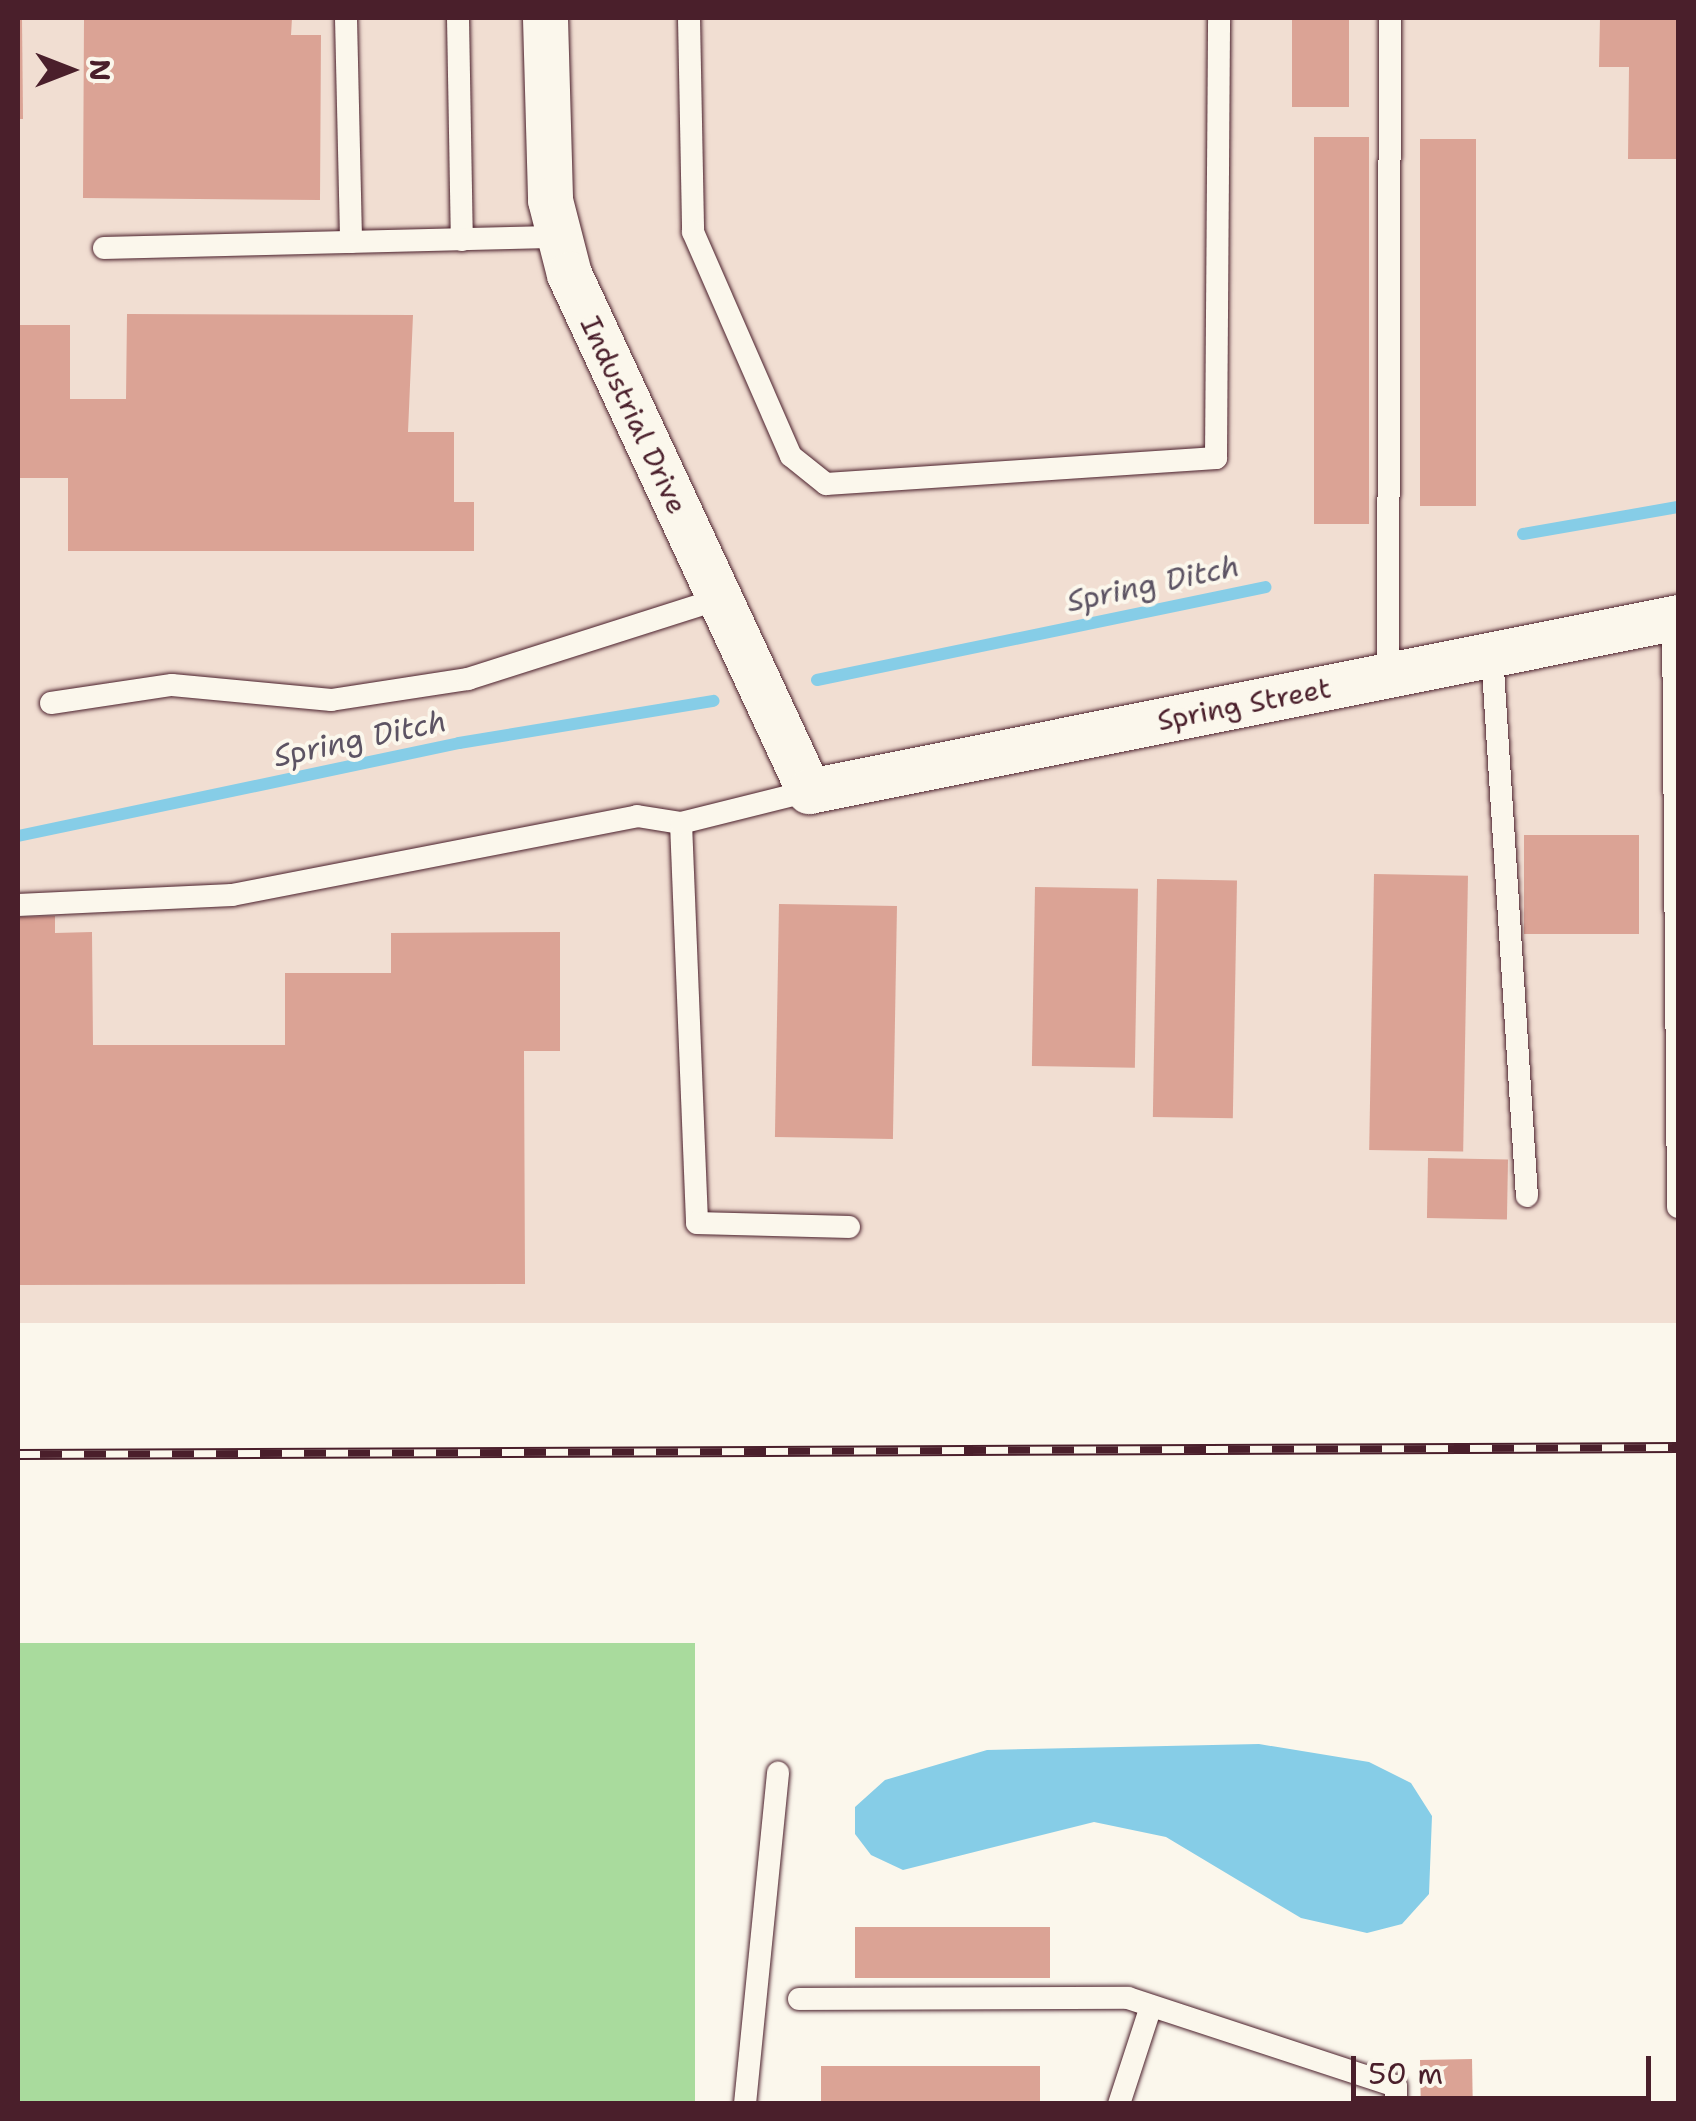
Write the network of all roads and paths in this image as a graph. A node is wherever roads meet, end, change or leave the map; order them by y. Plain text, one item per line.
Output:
1 (346, 18) edge
2 (458, 18) edge
3 (545, 18) edge
4 (689, 18) edge
5 (1219, 18) edge
6 (1390, 18) edge
7 (560, 236) junction
8 (462, 240) junction
9 (351, 242) junction
10 (104, 248) dead end
11 (720, 599) junction
12 (1676, 618) edge
13 (1492, 654) junction
14 (1388, 675) junction
15 (1676, 676) edge
16 (51, 703) dead end
17 (809, 791) junction
18 (681, 823) junction
19 (18, 904) edge
20 (1527, 1196) dead end
21 (1678, 1207) edge
22 (849, 1227) dead end
23 (778, 1773) dead end
24 (799, 1999) dead end
25 (1152, 2006) junction
26 (745, 2104) edge
27 (1119, 2104) edge
28 (1396, 2104) edge

1 - 9 lane
2 - 8 lane
3 - 7 street, Industrial Drive
4 - 5 lane
6 - 14 lane
7 - 8 lane
7 - 11 street, Industrial Drive
8 - 9 lane
9 - 10 lane
11 - 16 lane
11 - 17 street, Industrial Drive
12 - 13 street, Spring Street
12 - 15 lane
13 - 14 street, Spring Street
13 - 20 lane
14 - 17 street, Spring Street
15 - 21 lane
17 - 18 lane
18 - 19 lane
18 - 22 lane
23 - 26 lane
24 - 25 lane
25 - 27 lane
25 - 28 lane

